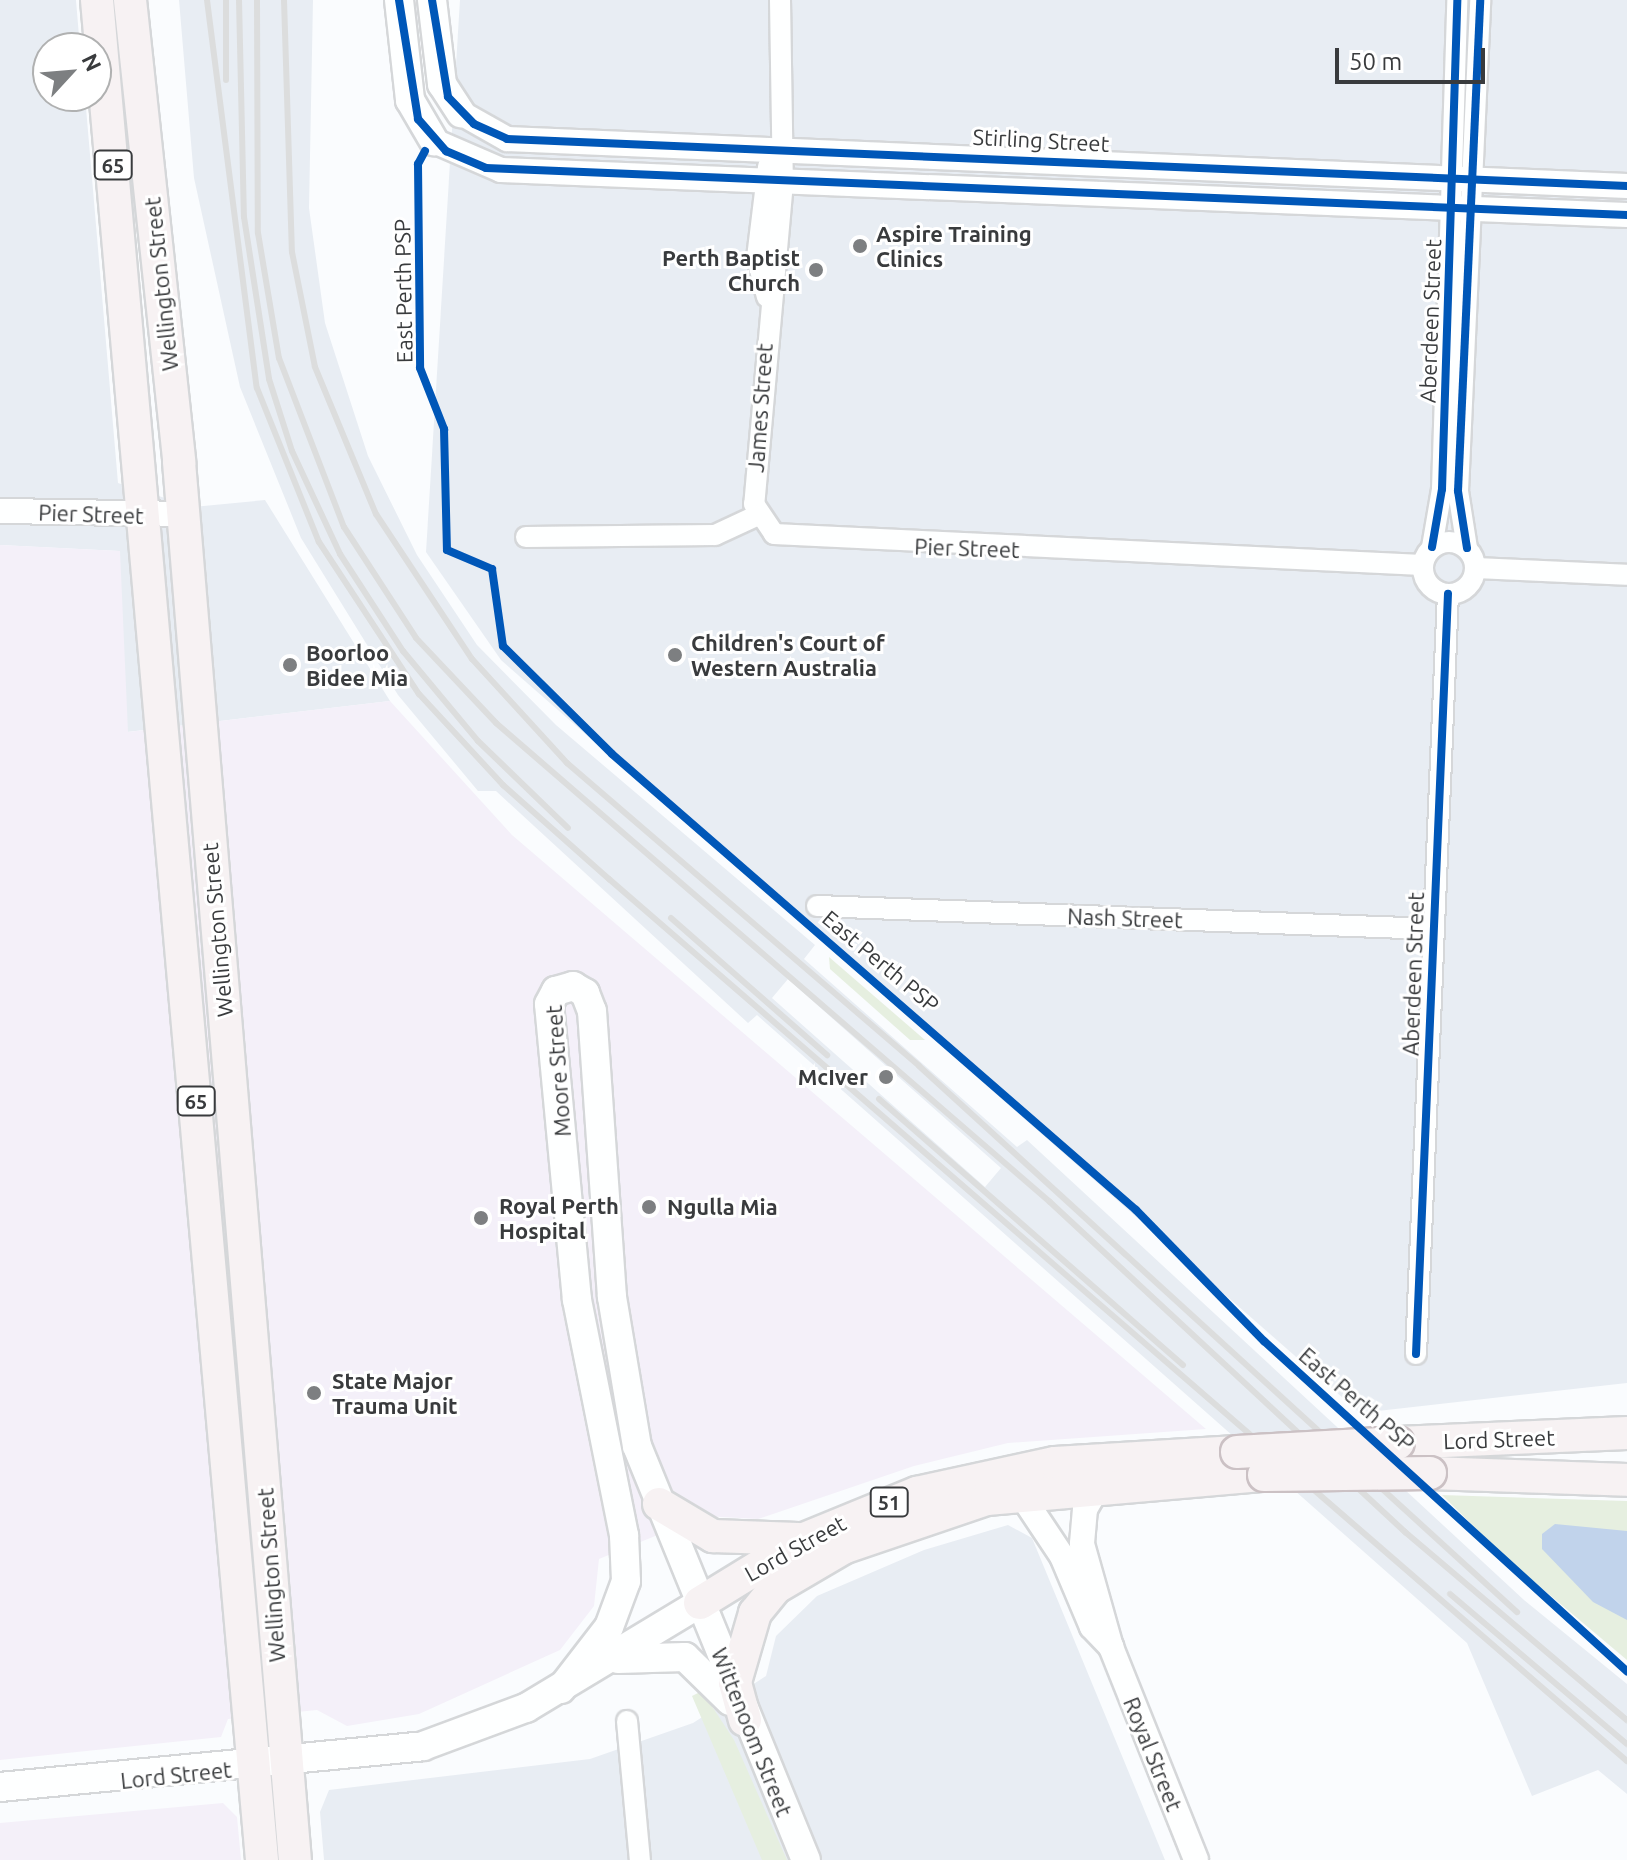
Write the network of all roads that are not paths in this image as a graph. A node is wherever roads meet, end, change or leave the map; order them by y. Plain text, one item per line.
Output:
1 (97, 0) edge
2 (130, 0) edge
3 (399, 0) edge
4 (432, 0) edge
5 (780, 0) edge
6 (1457, 0) edge
7 (1480, 0) edge
8 (461, 113) joint
9 (434, 141) joint
10 (613, 142) junction
11 (777, 146) junction
12 (683, 179) junction
13 (1465, 180) junction
14 (772, 182) junction
15 (1627, 186) edge
16 (1464, 208) junction
17 (1627, 215) edge
18 (0, 511) edge
19 (182, 514) junction
20 (756, 516) junction
21 (147, 517) junction
22 (526, 537) dead end
23 (1467, 548) junction
24 (1427, 556) junction
25 (1475, 568) junction
26 (1627, 575) edge
27 (1448, 594) junction
28 (817, 906) dead end
29 (1433, 929) junction
30 (1416, 1354) dead end
31 (1627, 1433) edge
32 (1627, 1480) edge
33 (1099, 1485) junction
34 (1020, 1493) junction
35 (659, 1504) junction
36 (804, 1539) junction
37 (700, 1603) junction
38 (1111, 1647) junction
39 (608, 1661) junction
40 (561, 1689) junction
41 (745, 1720) junction
42 (627, 1721) dead end
43 (286, 1763) junction
44 (253, 1767) junction
45 (0, 1787) edge
46 (262, 1860) edge
47 (295, 1860) edge
48 (640, 1860) edge
49 (806, 1860) edge
50 (1196, 1860) edge

1 - 21 main road, Wellington Street / 65
2 - 19 main road, Wellington Street / 65
3 - 9 main road
4 - 8 main road
5 - 11 street, James Street
6 - 13 street, Aberdeen Street
7 - 13 street, Aberdeen Street
8 - 10 street, Stirling Street
9 - 12 street
10 - 11 street, Stirling Street
10 - 12 street
11 - 13 street, Stirling Street
11 - 14 street, James Street
12 - 14 street
13 - 15 street, Stirling Street
13 - 16 street, Aberdeen Street
14 - 16 street
14 - 20 street, James Street
16 - 17 street
16 - 23 street, Aberdeen Street
16 - 24 street, Aberdeen Street
18 - 21 street, Pier Street
19 - 21 street, Pier Street
19 - 43 main road, Wellington Street / 65
20 - 22 street
20 - 24 street, Pier Street
21 - 44 main road, Wellington Street / 65
23 - 24 street
23 - 25 street
24 - 27 street
25 - 26 street
25 - 27 street
27 - 29 street, Aberdeen Street
28 - 29 street, Nash Street
29 - 30 street, Aberdeen Street
31 - 36 main road, Lord Street / 51, bridge
32 - 33 main road, Lord Street / 51, bridge
33 - 34 main road, Lord Street / 51
33 - 38 street, Royal Street
34 - 38 street, Royal Street
34 - 41 main road, Lord Street / 51
35 - 36 main road
35 - 37 main road, Moore Street
35 - 40 main road, Moore Street
36 - 37 main road, Lord Street / 51
37 - 39 main road, Lord Street
37 - 41 main road, Wittenoom Street / 51
38 - 50 street, Royal Street
39 - 40 main road, Lord Street
39 - 41 main road
40 - 43 main road, Lord Street
41 - 49 main road, Wittenoom Street / 51
42 - 48 street
43 - 44 main road, Lord Street
43 - 47 main road, Wellington Street / 65
44 - 45 main road, Lord Street
44 - 46 main road, Wellington Street / 65

